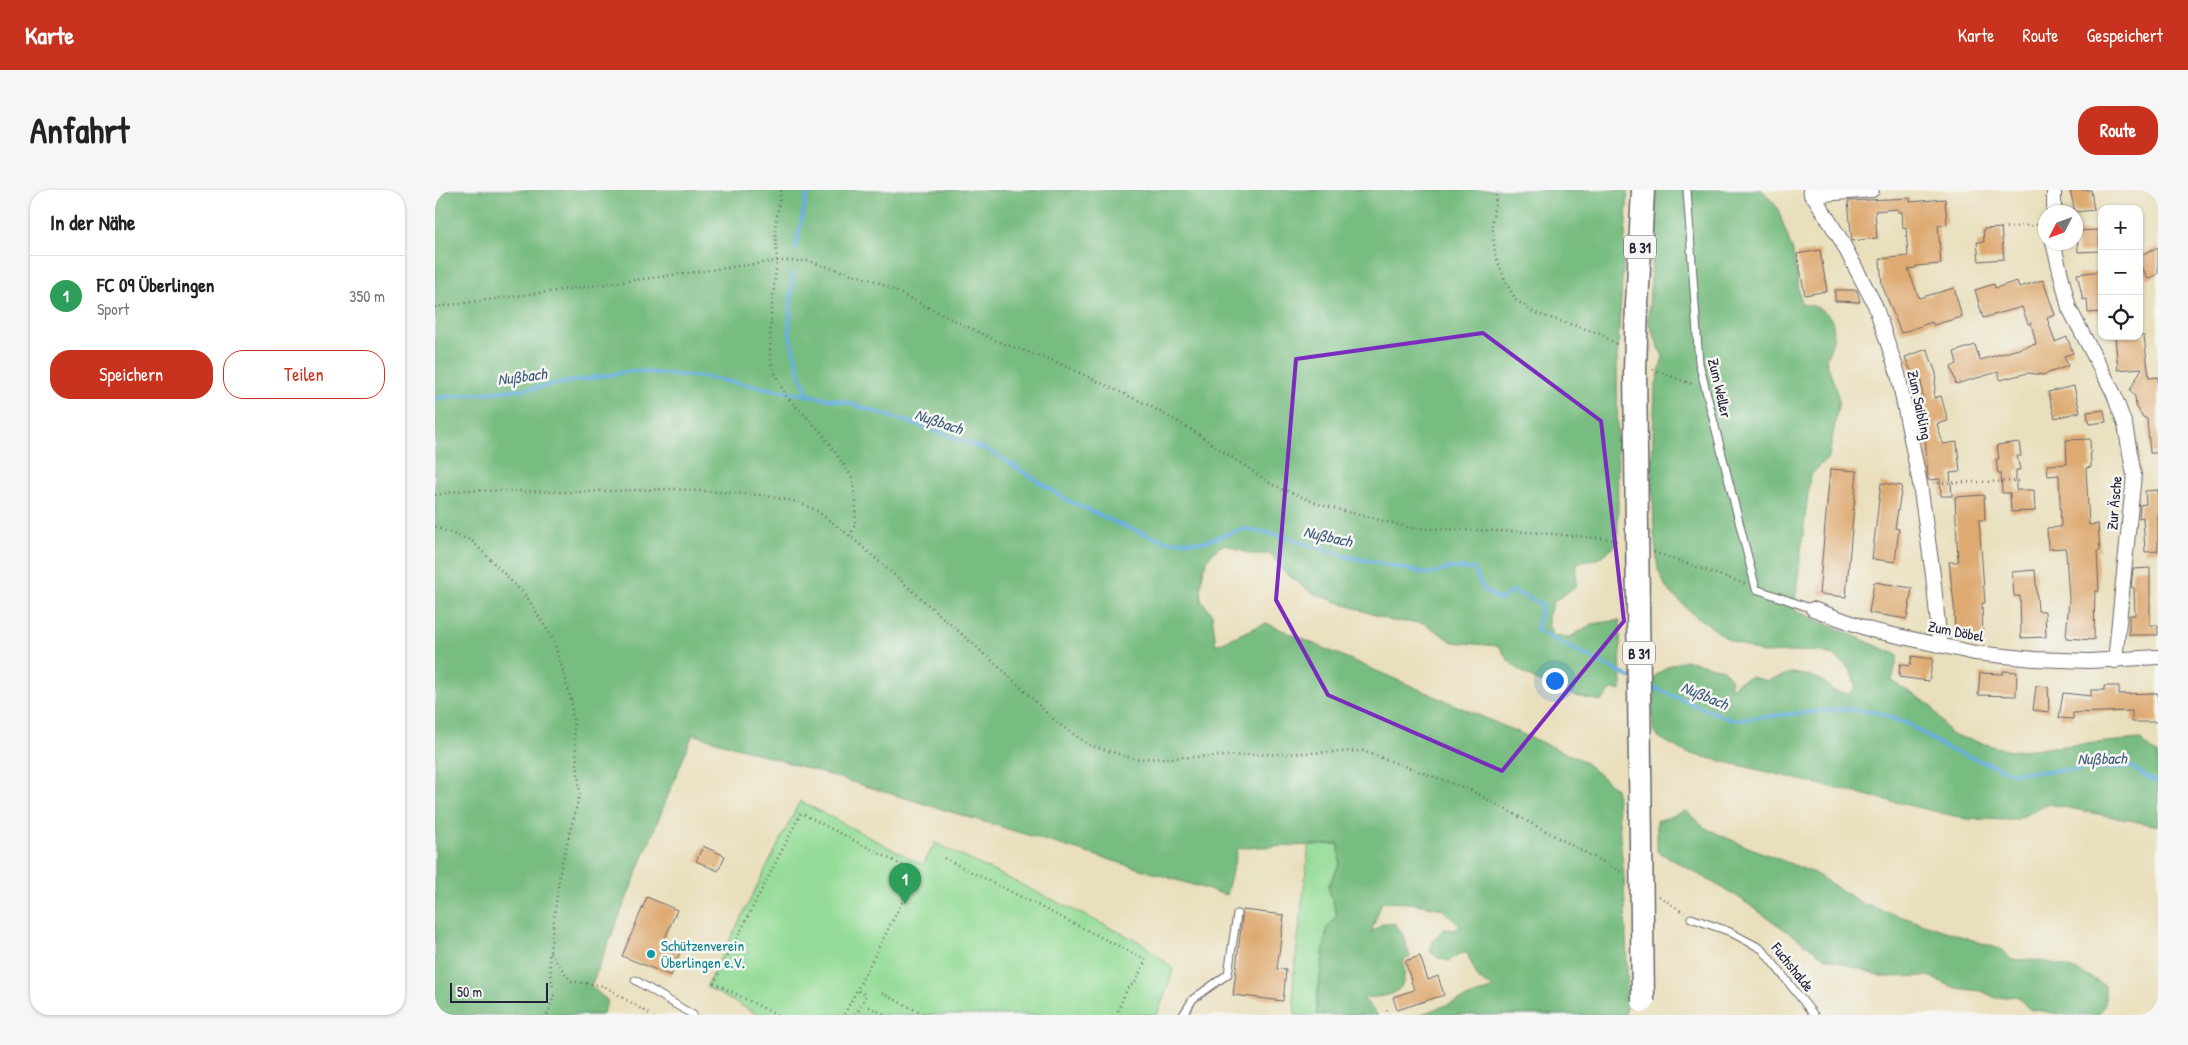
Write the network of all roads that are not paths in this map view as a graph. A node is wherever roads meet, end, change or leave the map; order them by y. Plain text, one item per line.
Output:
1 (1643, 190) edge
2 (1687, 190) edge
3 (1872, 190) edge
4 (2054, 190) edge
5 (1810, 192) edge
6 (2054, 205) edge
7 (2055, 250) edge
8 (1756, 588) joint
9 (1813, 609) joint
10 (1940, 645) junction
11 (2158, 657) edge
12 (2115, 661) junction
13 (1237, 914) dead end
14 (1691, 918) dead end
15 (635, 980) dead end
16 (1643, 1008) edge
17 (693, 1015) edge
18 (1183, 1015) edge
19 (1814, 1015) edge

1 - 16 main road, B 31, bridge
2 - 8 lane, Zum Weller
3 - 5 street
4 - 6 street
5 - 10 street, Zum Saibling
7 - 12 street, Zur Äsche
8 - 9 lane, Zum Döbel
9 - 10 street, Zum Döbel
10 - 12 street, Zum Döbel
11 - 12 street, Zum Döbel
13 - 18 lane
14 - 19 lane, Fuchshalde
15 - 17 lane

